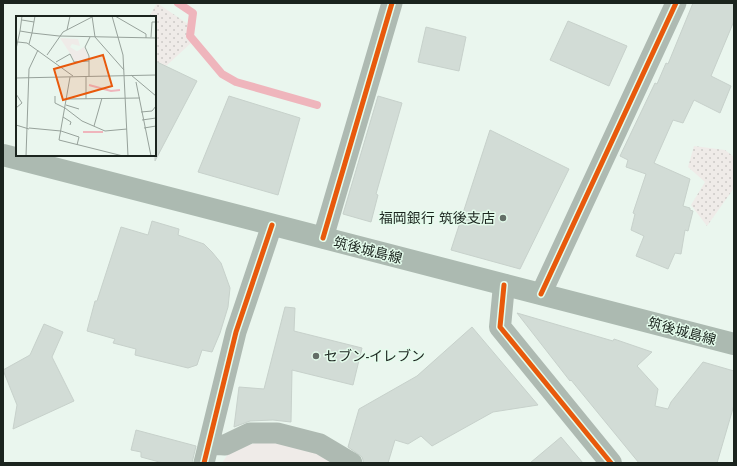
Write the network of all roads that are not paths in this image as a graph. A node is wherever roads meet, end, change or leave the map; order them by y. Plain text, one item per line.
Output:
1 (392, 3) edge
2 (669, 4) edge
3 (3, 155) edge
4 (272, 225) junction
5 (323, 238) junction
6 (504, 285) junction
7 (541, 294) junction
8 (734, 344) edge
9 (206, 454) edge
10 (352, 463) edge
11 (611, 463) edge

1 - 5 street
2 - 7 street
3 - 4 main road, 筑後城島線
4 - 5 main road, 筑後城島線
4 - 9 street
5 - 6 main road, 筑後城島線
6 - 7 main road, 筑後城島線
6 - 11 street
7 - 8 main road, 筑後城島線
9 - 10 street

